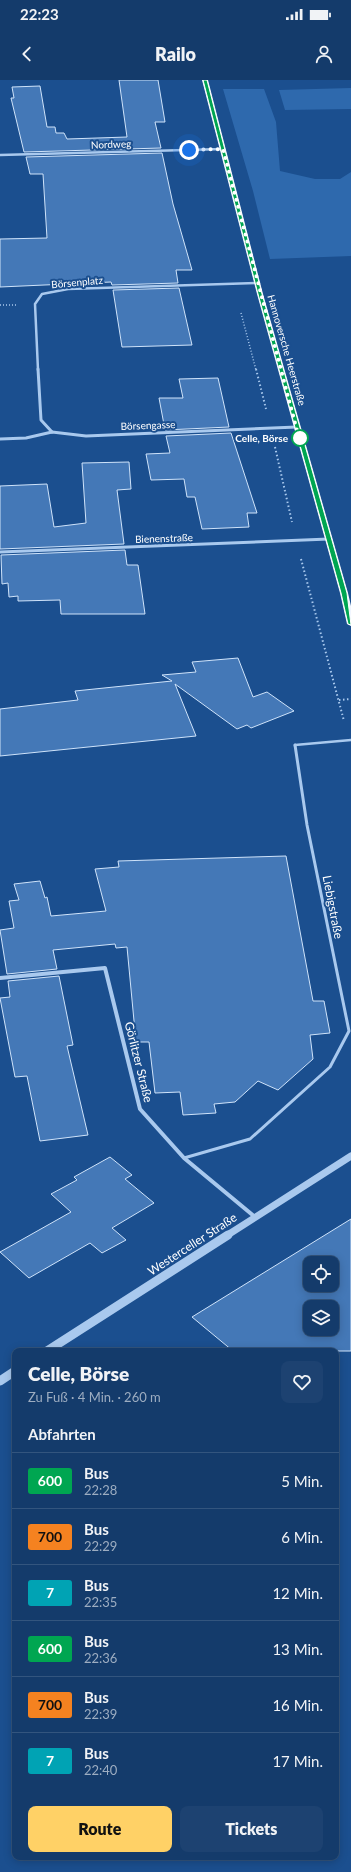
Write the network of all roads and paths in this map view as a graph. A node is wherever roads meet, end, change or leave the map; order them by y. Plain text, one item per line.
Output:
1 (205, 80) edge
2 (223, 149) junction
3 (0, 155) edge
4 (257, 282) junction
5 (297, 427) junction
6 (52, 432) junction
7 (0, 439) edge
8 (329, 539) junction
9 (297, 540) junction
10 (0, 552) edge
11 (347, 593) edge
12 (351, 624) edge
13 (351, 699) edge
14 (351, 740) edge
15 (0, 978) edge
16 (351, 1156) edge
17 (184, 1158) junction
18 (255, 1218) junction
19 (52, 1348) edge
20 (12, 1373) edge
21 (0, 1381) edge

1 - 2 main road, Hannoversche Heerstraße
2 - 3 street, Nordweg
2 - 4 main road, Hannoversche Heerstraße
4 - 5 main road, Hannoversche Heerstraße
4 - 6 street, Börsenplatz
5 - 6 street, Börsengasse
5 - 8 main road, Hannoversche Heerstraße
6 - 7 street, Börsengasse
8 - 9 street, Bienenstraße
8 - 11 main road, Hannoversche Heerstraße
9 - 10 street, Bienenstraße
9 - 13 path
11 - 12 main road, Hannoversche Heerstraße
14 - 17 lane, Liebigstraße
15 - 17 street, Görlitzer Straße
16 - 18 street, Westerceller Straße
17 - 18 street, Görlitzer Straße
18 - 19 street, Westerceller Straße
20 - 21 street

